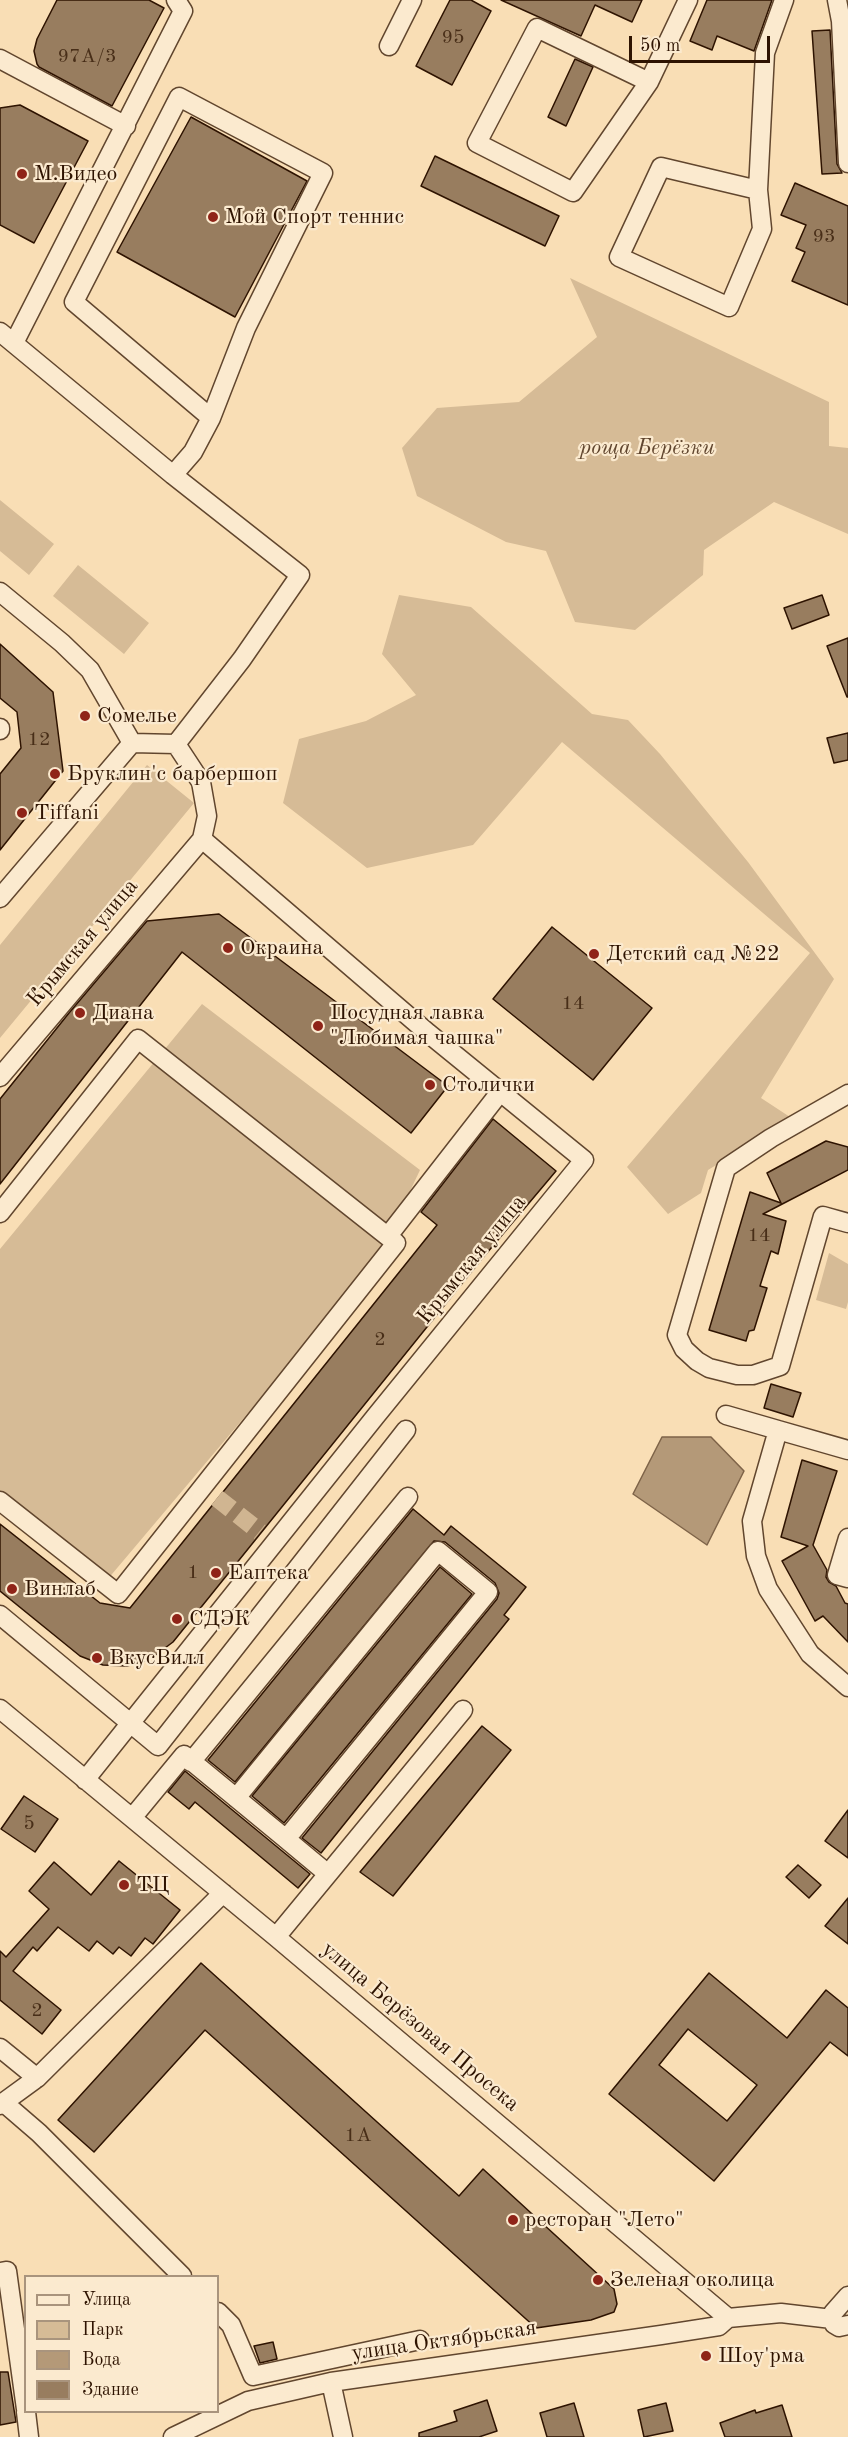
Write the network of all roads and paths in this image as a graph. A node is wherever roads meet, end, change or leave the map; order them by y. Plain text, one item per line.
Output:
1 (176, 0) edge
2 (412, 0) edge
3 (688, 0) edge
4 (784, 0) edge
5 (837, 0) edge
6 (389, 46) dead end
7 (0, 58) edge
8 (649, 82) junction
9 (126, 126) junction
10 (848, 163) edge
11 (758, 190) junction
12 (7, 337) edge
13 (211, 418) junction
14 (173, 475) junction
15 (0, 592) edge
16 (132, 743) junction
17 (176, 744) junction
18 (202, 839) junction
19 (0, 898) edge
20 (0, 1077) edge
21 (501, 1091) junction
22 (848, 1094) edge
23 (0, 1213) edge
24 (848, 1223) edge
25 (388, 1236) junction
26 (726, 1415) dead end
27 (406, 1430) dead end
28 (778, 1430) junction
29 (848, 1450) edge
30 (203, 1486) junction
31 (408, 1497) dead end
32 (218, 1498) tunnel mouth
33 (0, 1501) edge
34 (848, 1538) edge
35 (848, 1578) edge
36 (0, 1615) edge
37 (848, 1687) edge
38 (0, 1709) edge
39 (463, 1710) dead end
40 (130, 1723) junction
41 (191, 1762) junction
42 (85, 1780) junction
43 (236, 1798) junction
44 (132, 1818) junction
45 (286, 1839) junction
46 (328, 1874) junction
47 (223, 1893) junction
48 (276, 1937) junction
49 (0, 2048) edge
50 (37, 2079) junction
51 (1, 2103) edge
52 (0, 2272) edge
53 (180, 2275) edge
54 (219, 2313) edge
55 (844, 2317) edge
56 (728, 2318) junction
57 (420, 2340) dead end
58 (332, 2382) junction
59 (24, 2395) edge
60 (26, 2413) edge
61 (29, 2437) edge
62 (173, 2437) edge
63 (343, 2437) edge

1 - 9 street
2 - 6 street
3 - 8 street
4 - 11 street
5 - 10 street
7 - 9 street
8 - 8 street
9 - 12 street
11 - 11 street
12 - 14 street
13 - 13 street
13 - 14 street
14 - 17 street
15 - 16 street
16 - 17 street
16 - 19 street
17 - 18 street
18 - 20 street, Крымская улица
18 - 21 street, Крымская улица
21 - 25 street
21 - 40 street, Крымская улица
22 - 24 street
23 - 25 street
25 - 30 street
26 - 28 street
27 - 40 street
28 - 29 street
28 - 37 street
30 - 32 street
30 - 33 street
31 - 41 street
34 - 35 street
36 - 40 street
38 - 42 street, улица Берёзовая Просека
39 - 46 street
40 - 42 street, Крымская улица
41 - 43 street
41 - 44 street
42 - 44 street, улица Берёзовая Просека
43 - 45 street
43 - 45 street
44 - 47 street, улица Берёзовая Просека
45 - 46 street
46 - 48 street
47 - 48 street, улица Берёзовая Просека
47 - 50 street
48 - 56 street, улица Берёзовая Просека
49 - 50 street
50 - 51 street
51 - 53 street
52 - 59 street
54 - 57 street
55 - 56 street
56 - 58 street, улица Октябрьская
58 - 62 street, улица Октябрьская
58 - 63 street
60 - 61 street

